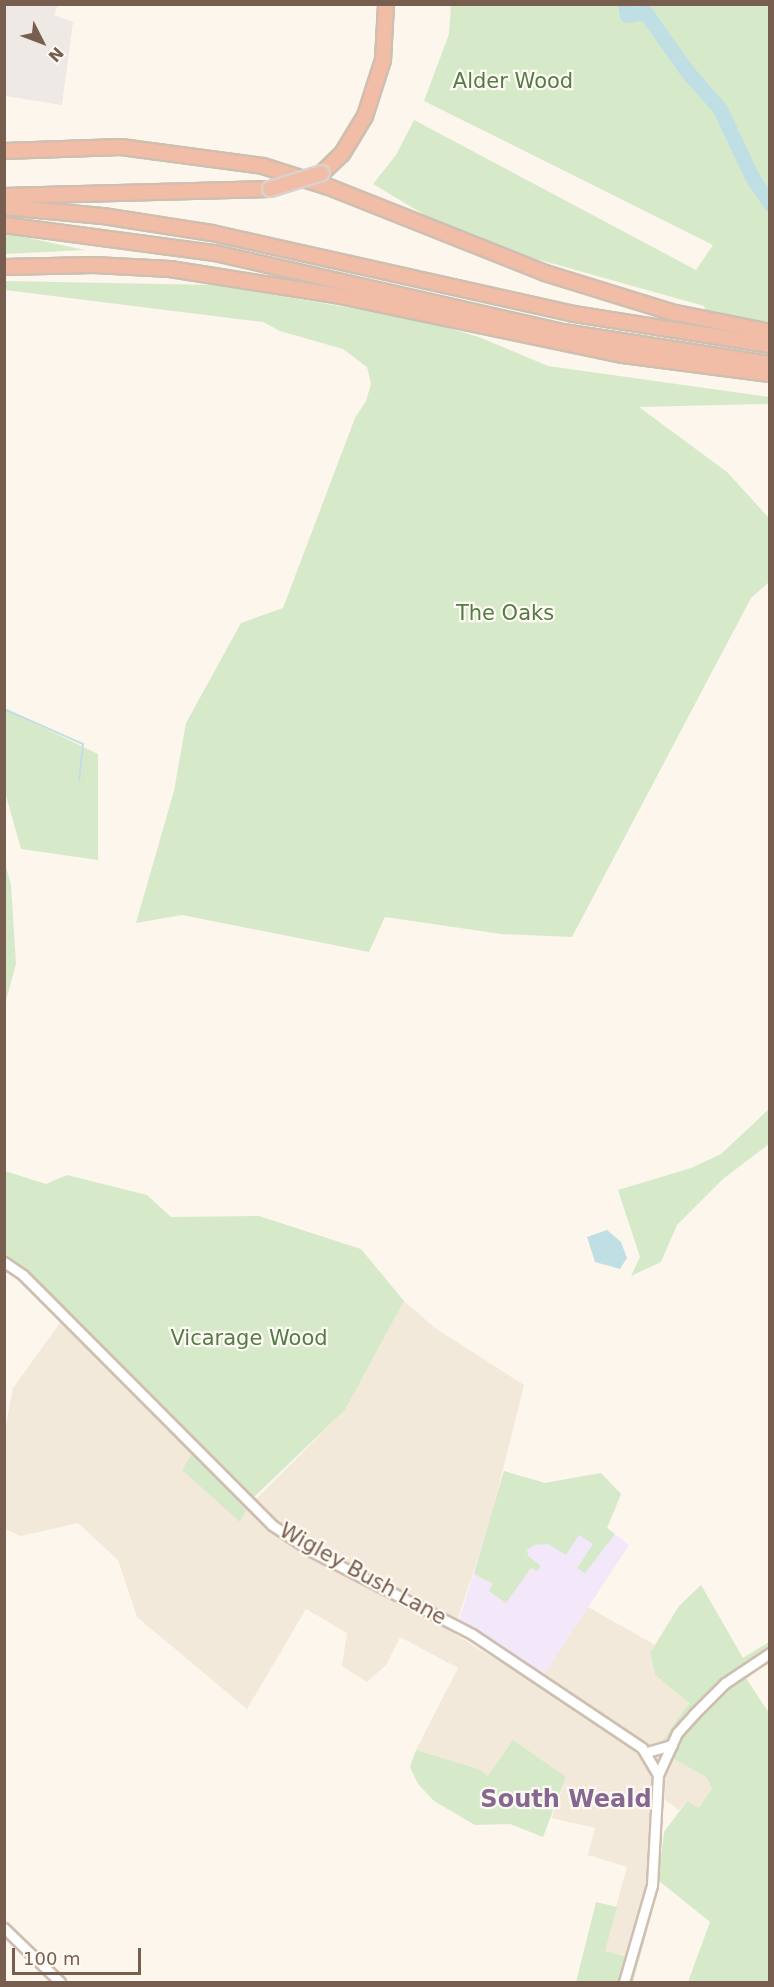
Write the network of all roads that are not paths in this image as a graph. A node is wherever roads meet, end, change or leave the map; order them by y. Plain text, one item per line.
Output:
1 (386, 4) edge
2 (4, 150) edge
3 (4, 196) edge
4 (4, 207) edge
5 (4, 225) edge
6 (4, 267) edge
7 (170, 269) junction
8 (394, 292) junction
9 (770, 332) edge
10 (770, 345) edge
11 (770, 364) edge
12 (770, 374) edge
13 (4, 1262) edge
14 (770, 1653) edge
15 (672, 1745) junction
16 (646, 1752) junction
17 (658, 1775) junction
18 (4, 1928) edge
19 (60, 1983) edge
20 (624, 1983) edge

1 - 3 highway, bridge
2 - 9 highway
4 - 10 highway
5 - 8 highway
6 - 7 highway
7 - 8 highway
7 - 12 highway
8 - 11 highway
13 - 16 street, Wigley Bush Lane
14 - 15 street
15 - 16 street
15 - 17 street
16 - 17 street, Wigley Bush Lane
17 - 20 street
18 - 19 street

